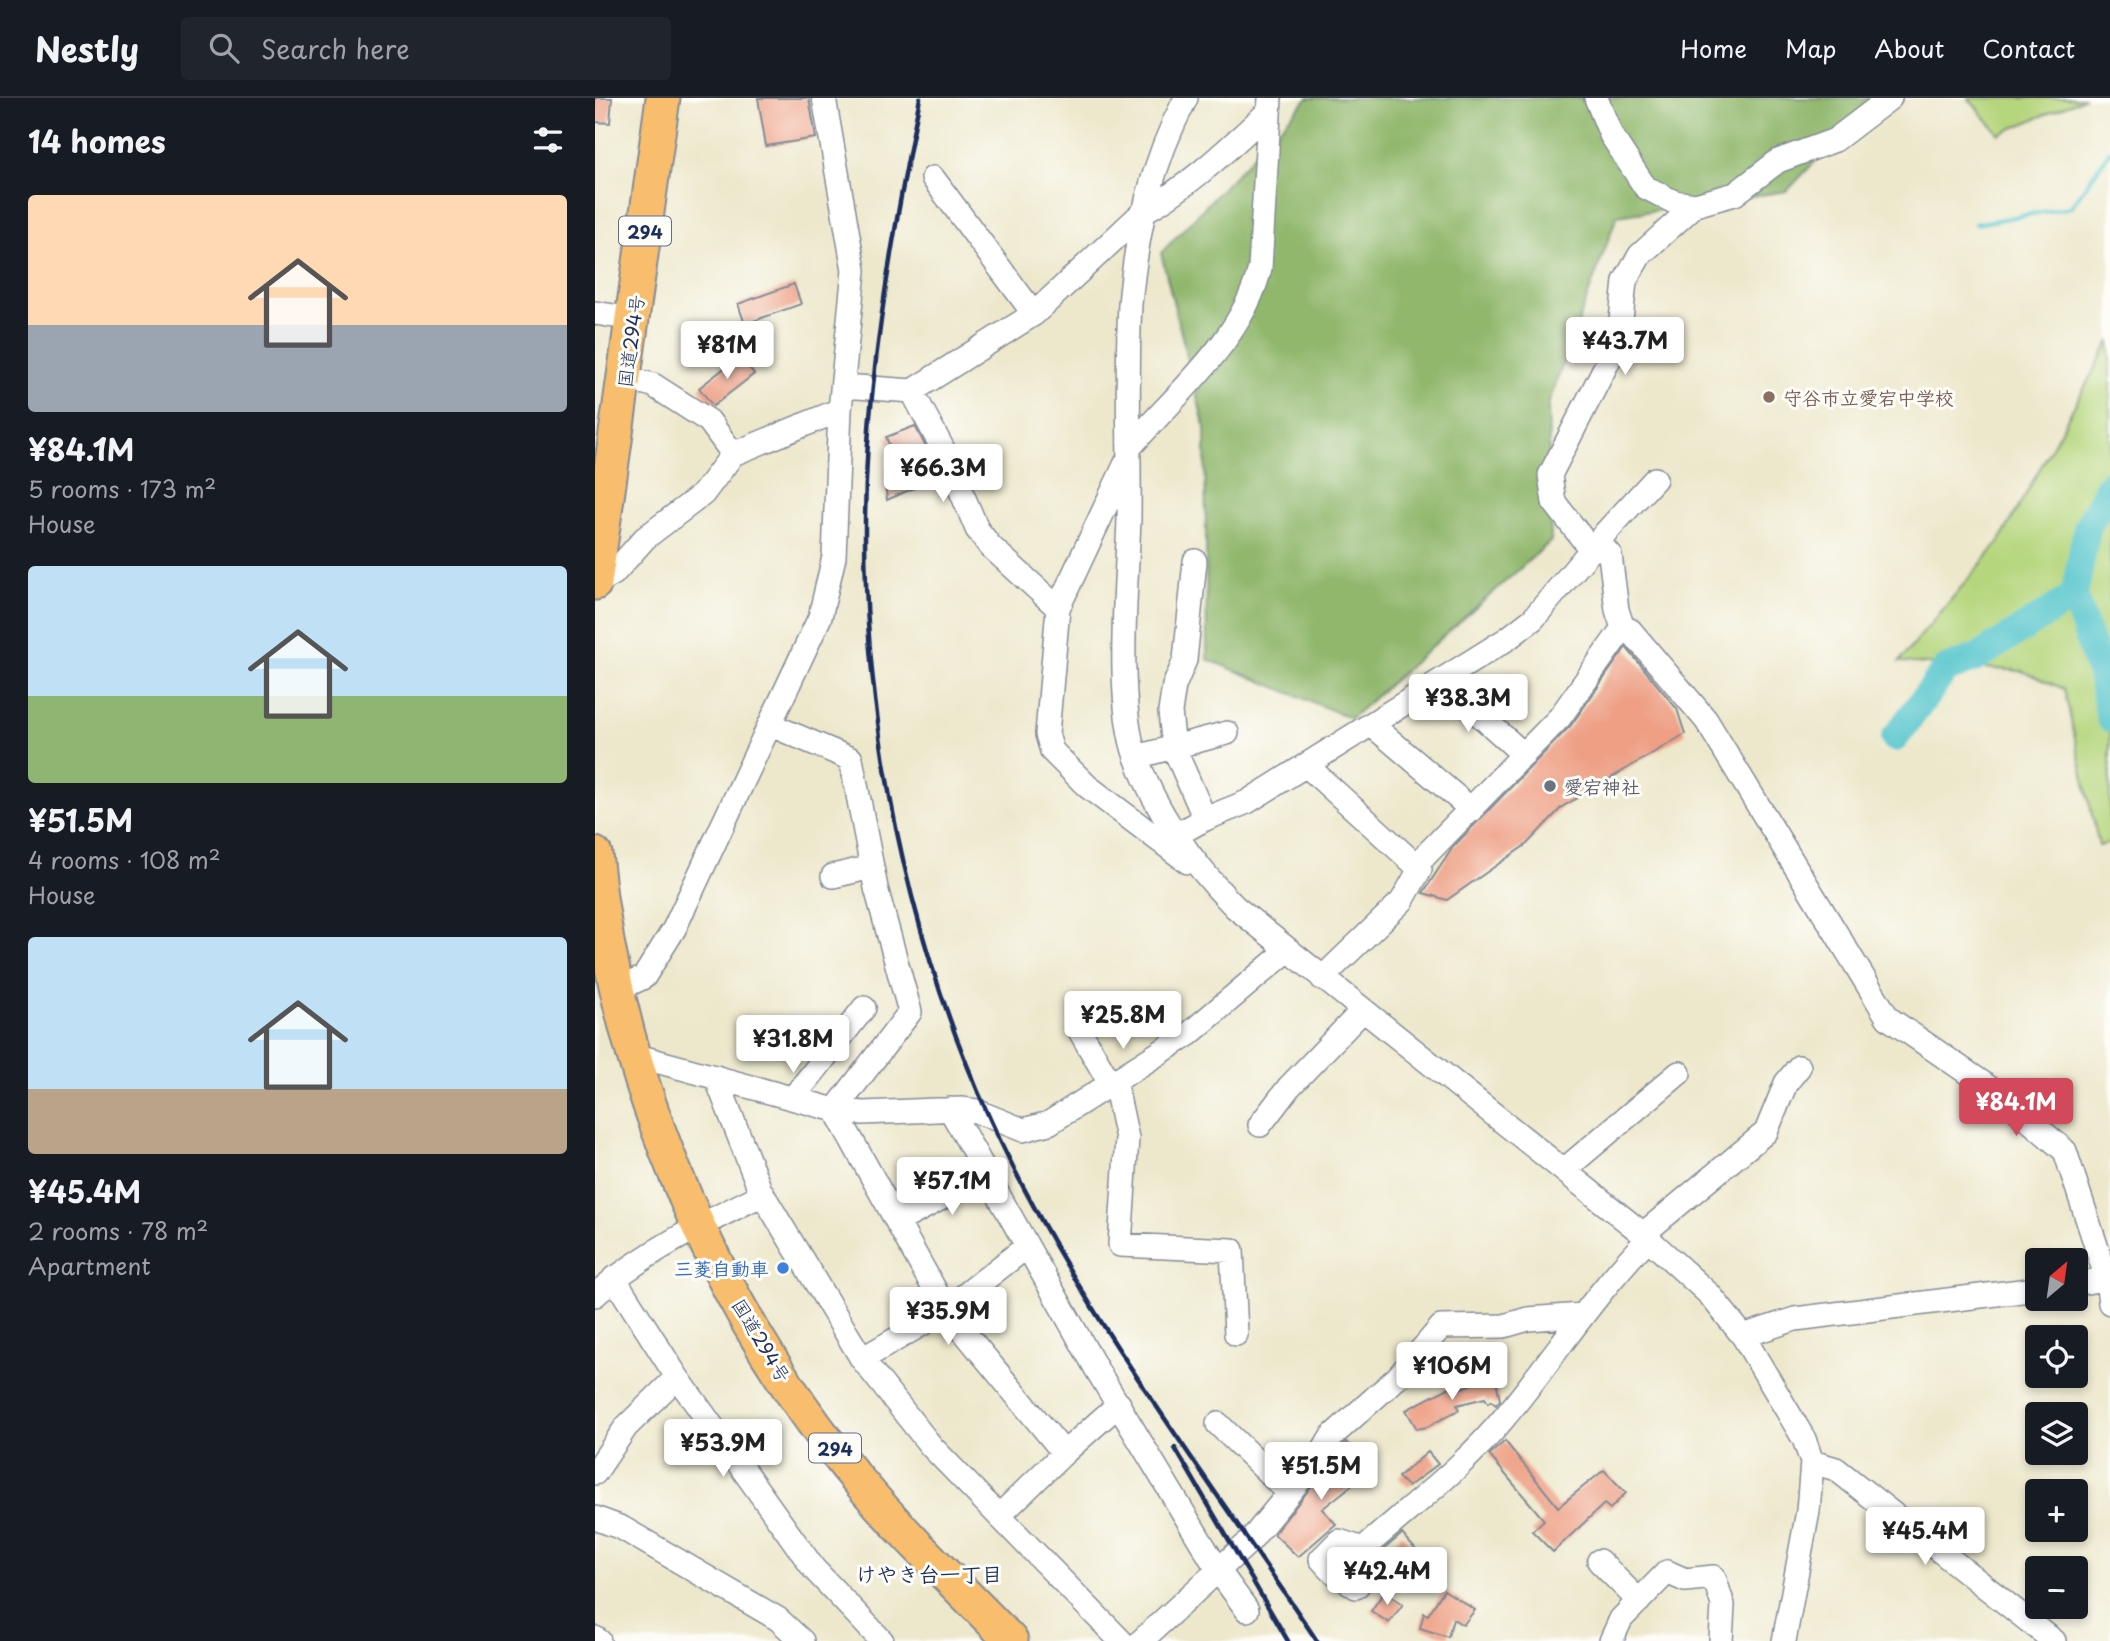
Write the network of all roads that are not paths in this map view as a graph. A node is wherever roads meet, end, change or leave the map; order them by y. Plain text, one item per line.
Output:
1 (643, 98) edge
2 (663, 98) edge
3 (824, 98) edge
4 (1186, 98) edge
5 (1596, 98) edge
6 (1890, 98) edge
7 (1272, 104) edge
8 (933, 178) dead end
9 (1695, 205) junction
10 (1142, 213) junction
11 (1034, 314) junction
12 (613, 316) edge
13 (625, 379) junction
14 (844, 386) junction
15 (912, 391) junction
16 (840, 410) junction
17 (595, 433) edge
18 (1129, 451) junction
19 (733, 454) junction
20 (1655, 479) dead end
21 (1595, 546) junction
22 (1195, 561) dead end
23 (595, 584) edge
24 (1058, 608) junction
25 (1623, 628) junction
26 (1442, 681) junction
27 (771, 726) junction
28 (1371, 726) junction
29 (1227, 733) dead end
30 (1174, 748) junction
31 (1524, 755) junction
32 (1136, 757) junction
33 (1307, 766) junction
34 (1472, 810) junction
35 (1205, 819) junction
36 (1176, 835) junction
37 (595, 854) edge
38 (1416, 865) junction
39 (872, 867) junction
40 (1199, 870) junction
41 (833, 877) dead end
42 (1288, 950) junction
43 (1322, 978) junction
44 (606, 987) edge
45 (864, 1008) dead end
46 (1363, 1010) junction
47 (1076, 1024) dead end
48 (634, 1055) junction
49 (1799, 1067) dead end
50 (1679, 1073) dead end
51 (716, 1077) junction
52 (1113, 1084) junction
53 (793, 1098) junction
54 (950, 1109) junction
55 (835, 1110) junction
56 (1259, 1125) dead end
57 (1564, 1170) junction
58 (986, 1174) junction
59 (763, 1194) junction
60 (897, 1222) junction
61 (689, 1232) junction
62 (1645, 1237) junction
63 (1026, 1247) junction
64 (614, 1278) junction
65 (2108, 1278) edge
66 (2088, 1282) edge
67 (2025, 1290) edge
68 (595, 1295) edge
69 (2110, 1303) edge
70 (946, 1310) junction
71 (1582, 1315) junction
72 (1236, 1334) dead end
73 (1743, 1336) junction
74 (862, 1359) junction
75 (677, 1377) junction
76 (1119, 1405) junction
77 (1217, 1424) dead end
78 (1064, 1453) junction
79 (1812, 1462) junction
80 (595, 1474) edge
81 (1289, 1493) junction
82 (999, 1516) junction
83 (595, 1518) edge
84 (1363, 1549) dead end
85 (1599, 1561) dead end
86 (1218, 1570) junction
87 (1639, 1601) junction
88 (1247, 1610) dead end
89 (802, 1641) edge
90 (882, 1641) edge
91 (984, 1641) edge
92 (1011, 1641) edge
93 (1121, 1641) edge
94 (1141, 1641) edge
95 (1611, 1641) edge
96 (1721, 1641) edge
97 (1784, 1641) edge
98 (2054, 1641) edge

1 - 12 highway, 国道294号 / 294
2 - 12 highway, 国道294号 / 294
3 - 14 street
4 - 10 street
5 - 9 street
6 - 9 street
7 - 10 street
7 - 18 street
8 - 11 street
9 - 21 street
10 - 11 street
10 - 18 street
11 - 15 street
12 - 13 highway, 国道294号 / 294
12 - 17 highway, 国道294号 / 294
13 - 19 street
13 - 23 highway, 国道294号 / 294
14 - 15 street
14 - 16 street
15 - 24 street
16 - 19 street
16 - 27 street
18 - 24 street
18 - 32 street
19 - 23 street
20 - 21 street
21 - 25 street
21 - 26 street
22 - 30 street
24 - 40 street
25 - 31 street
25 - 65 street
26 - 28 street
26 - 31 street
27 - 39 street
27 - 44 street
28 - 33 street
28 - 34 street
29 - 30 street
30 - 32 street
30 - 35 street
31 - 34 street
32 - 36 street
33 - 35 street
33 - 38 street
34 - 38 street
35 - 36 street
36 - 40 street
37 - 44 highway, 国道294号 / 294
38 - 43 street
39 - 41 street
39 - 55 street
40 - 42 street
42 - 43 street
42 - 52 street
43 - 46 street
44 - 48 highway, 国道294号 / 294
44 - 61 highway, 国道294号 / 294
45 - 53 street
46 - 56 street
46 - 57 street
47 - 52 street
48 - 51 street
48 - 61 highway, 国道294号 / 294
49 - 62 street
50 - 57 street
51 - 53 street
51 - 59 street
52 - 54 street
52 - 72 street
53 - 55 street
54 - 55 street
54 - 58 street
55 - 60 street
57 - 62 street
58 - 60 street
58 - 63 street
59 - 61 street
59 - 74 street
60 - 70 street
61 - 64 street
61 - 91 highway, 国道294号 / 294
61 - 92 highway, 国道294号 / 294
62 - 71 street
62 - 73 street
63 - 70 street
63 - 76 street
64 - 68 street
64 - 75 street
65 - 66 street
65 - 69 street
67 - 73 street
70 - 74 street
70 - 78 street
71 - 81 street
71 - 84 street
73 - 79 street
74 - 82 street
75 - 80 street
75 - 90 street
76 - 78 street
76 - 86 street
77 - 81 street
78 - 82 street
79 - 97 street
79 - 98 street
81 - 86 street
82 - 93 street
83 - 89 street
85 - 87 street
86 - 88 street
86 - 94 street
87 - 95 street
87 - 96 street

